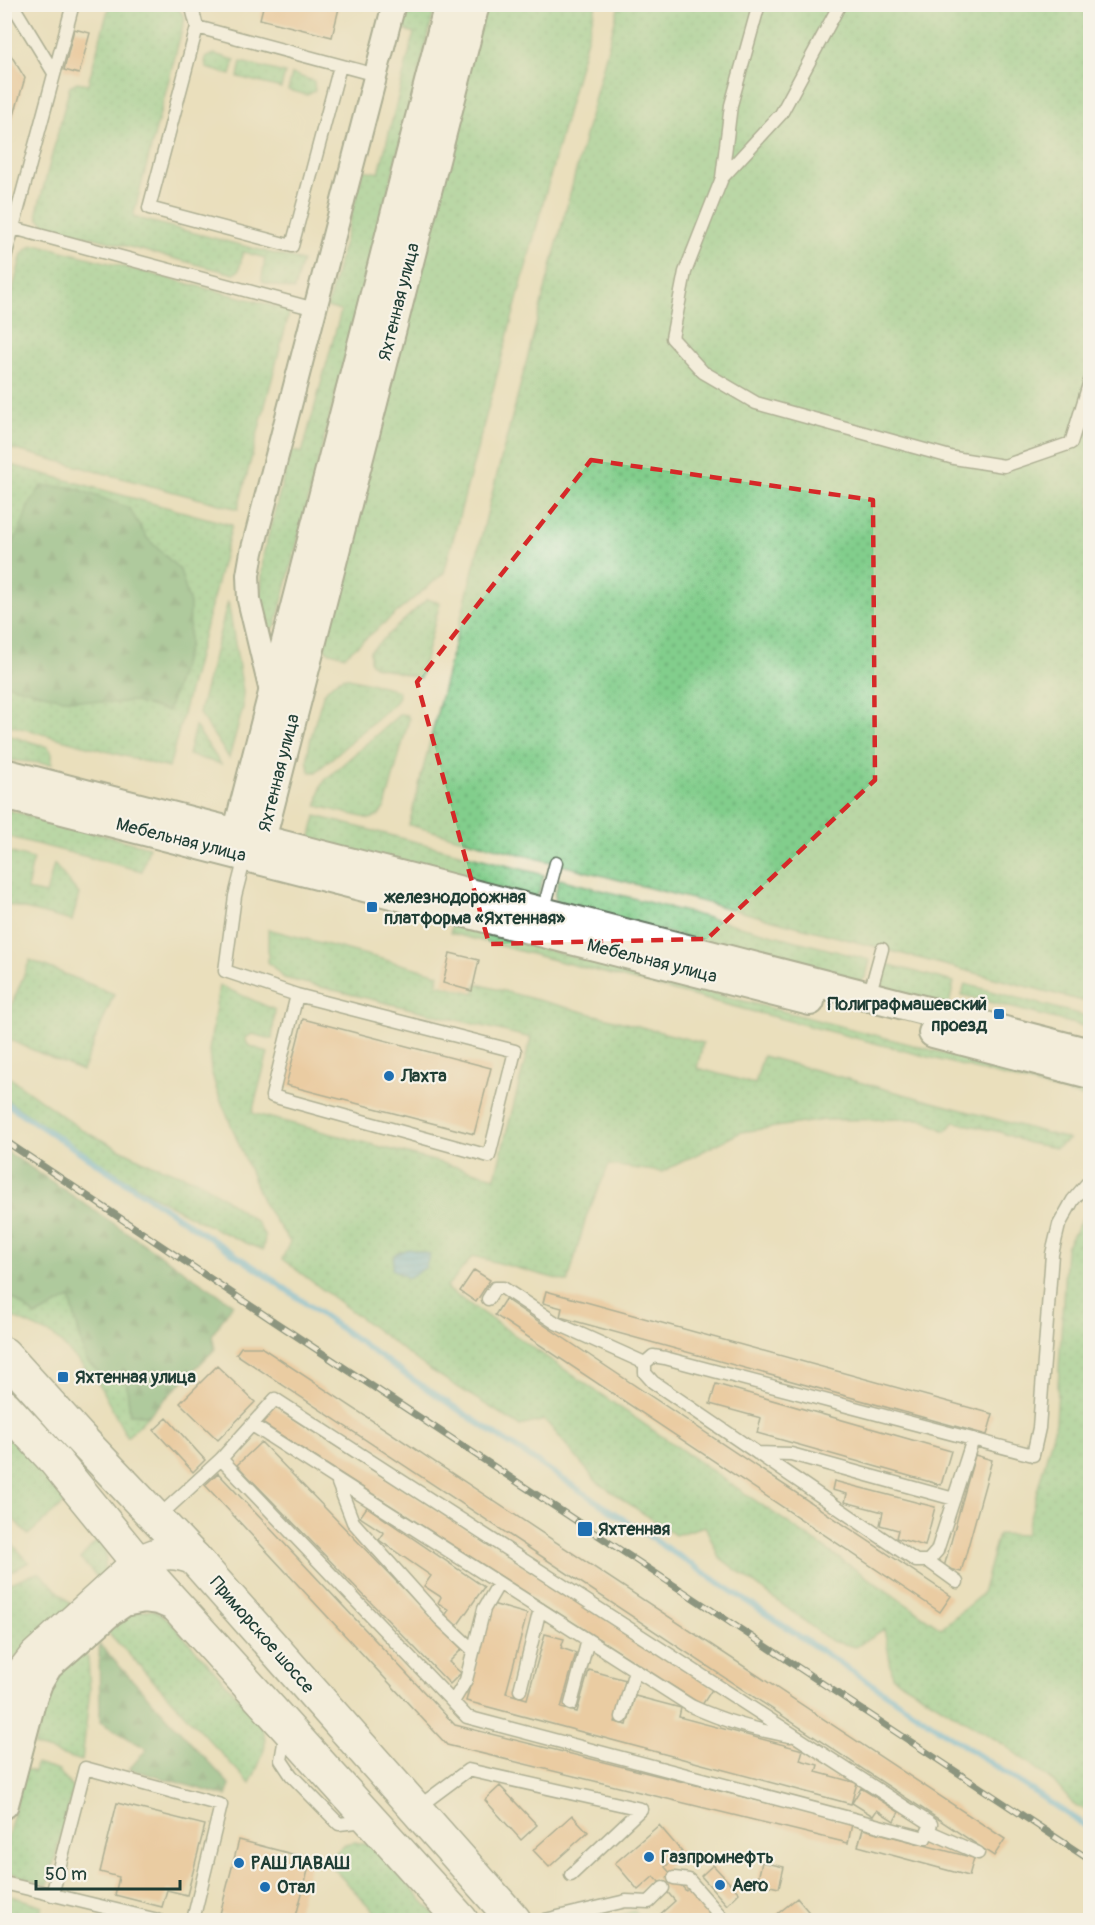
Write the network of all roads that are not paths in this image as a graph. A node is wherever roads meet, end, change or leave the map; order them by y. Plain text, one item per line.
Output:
1 (12, 4) edge
2 (73, 4) edge
3 (191, 4) edge
4 (394, 4) edge
5 (449, 4) edge
6 (475, 4) edge
7 (759, 4) edge
8 (840, 4) edge
9 (197, 27) junction
10 (340, 66) junction
11 (54, 73) junction
12 (376, 75) junction
13 (722, 177) junction
14 (13, 228) junction
15 (4, 261) edge
16 (315, 309) junction
17 (1090, 381) edge
18 (272, 696) junction
19 (4, 773) edge
20 (4, 795) edge
21 (248, 844) junction
22 (556, 863) dead end
23 (543, 912) junction
24 (882, 949) dead end
25 (297, 995) junction
26 (869, 996) junction
27 (1090, 1053) edge
28 (1090, 1074) edge
29 (1090, 1180) edge
30 (488, 1299) dead end
31 (4, 1354) edge
32 (645, 1363) junction
33 (4, 1406) edge
34 (252, 1425) junction
35 (973, 1439) junction
36 (757, 1453) junction
37 (221, 1459) junction
38 (338, 1483) dead end
39 (954, 1499) junction
40 (156, 1518) junction
41 (194, 1558) junction
42 (928, 1561) junction
43 (138, 1563) junction
44 (957, 1582) dead end
45 (499, 1583) junction
46 (178, 1608) junction
47 (540, 1609) junction
48 (588, 1640) junction
49 (473, 1650) junction
50 (635, 1670) junction
51 (519, 1690) dead end
52 (453, 1702) junction
53 (13, 1704) edge
54 (571, 1704) dead end
55 (622, 1718) dead end
56 (798, 1737) junction
57 (4, 1804) edge
58 (415, 1810) junction
59 (928, 1830) junction
60 (978, 1853) dead end
61 (571, 1875) dead end
62 (674, 1878) dead end
63 (4, 1884) edge
64 (663, 1888) dead end
65 (52, 1895) junction
66 (158, 1920) edge
67 (193, 1920) edge
68 (461, 1920) edge
69 (514, 1920) edge
70 (545, 1920) edge
71 (724, 1920) edge

1 - 11 lane
2 - 11 lane
3 - 9 lane
4 - 12 street
5 - 18 street, Яхтенная улица
6 - 21 street, Яхтенная улица
7 - 13 lane
8 - 13 lane
9 - 10 lane
9 - 10 lane
10 - 12 lane
11 - 14 lane
12 - 16 street
13 - 17 lane
14 - 15 lane
14 - 16 lane
16 - 18 street
18 - 21 street, Яхтенная улица
19 - 21 street, Мебельная улица
20 - 21 street, Мебельная улица
21 - 23 street, Мебельная улица
21 - 25 lane
21 - 28 street, Мебельная улица
22 - 23 lane
23 - 26 street, Мебельная улица
24 - 26 lane
25 - 25 lane
26 - 27 street, Мебельная улица
29 - 35 lane
30 - 32 lane
31 - 40 main road, Приморское шоссе
32 - 35 lane
32 - 36 lane
33 - 43 main road
34 - 37 lane
34 - 45 lane
34 - 56 lane
35 - 39 lane
36 - 39 lane
36 - 42 lane
37 - 40 lane
37 - 52 lane
38 - 49 lane
39 - 42 lane
40 - 41 main road, Приморское шоссе
41 - 43 main road
41 - 58 main road, Приморское шоссе
42 - 44 lane
43 - 46 main road
43 - 53 main road
45 - 47 lane
45 - 49 lane
46 - 53 street
46 - 68 main road
47 - 48 lane
47 - 51 lane
48 - 50 lane
48 - 54 lane
49 - 52 lane
50 - 55 lane
50 - 56 lane
52 - 59 lane
53 - 57 street
56 - 59 lane
58 - 61 lane
58 - 69 main road, Приморское шоссе
59 - 60 lane
62 - 71 lane
63 - 65 lane
64 - 70 lane
65 - 66 lane
65 - 67 lane

